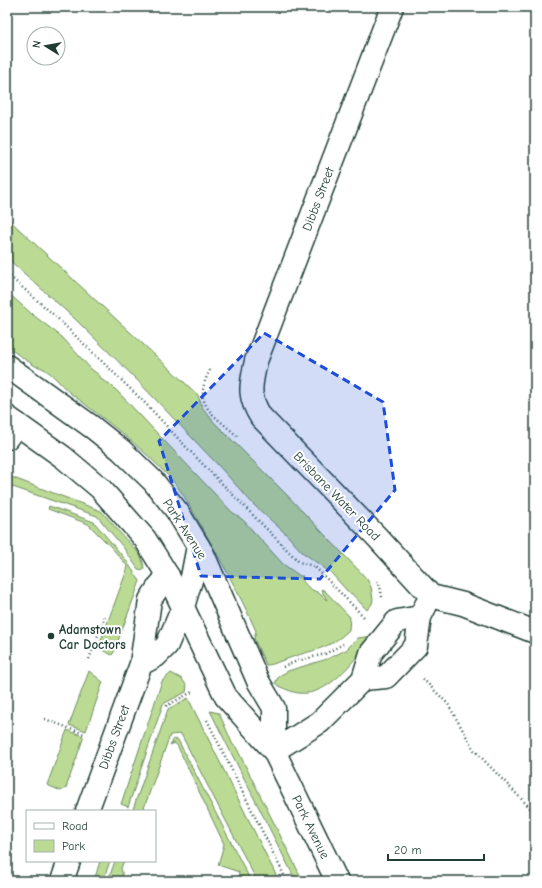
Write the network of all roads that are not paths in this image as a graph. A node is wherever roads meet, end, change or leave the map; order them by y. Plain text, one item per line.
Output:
1 (392, 7) edge
2 (7, 366) edge
3 (252, 392) joint
4 (10, 426) edge
5 (198, 546) junction
6 (168, 576) junction
7 (431, 596) junction
8 (183, 607) junction
9 (420, 617) junction
10 (535, 632) edge
11 (141, 664) junction
12 (363, 679) junction
13 (274, 751) junction
14 (87, 810) edge
15 (69, 862) edge
16 (62, 881) edge
17 (337, 881) edge

1 - 3 street, Dibbs Street
2 - 5 street, Park Avenue
3 - 7 street, Brisbane Water Road
4 - 6 street, Park Avenue
5 - 8 street
5 - 13 street, Park Avenue
6 - 8 street, Park Avenue
6 - 11 street, Dibbs Street
7 - 9 street
7 - 10 street
8 - 11 street
8 - 13 street, Park Avenue
9 - 12 street
9 - 12 street
11 - 14 street, Dibbs Street
12 - 13 street
13 - 17 street, Park Avenue
15 - 16 street

